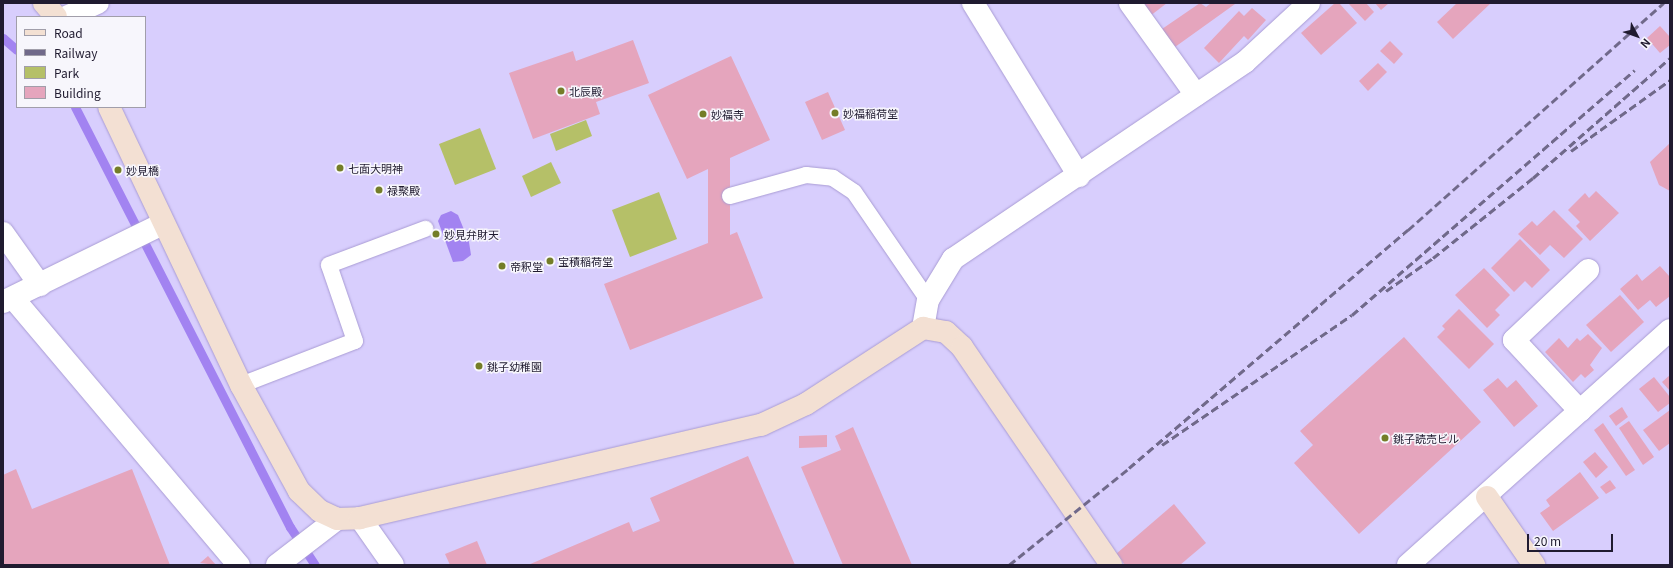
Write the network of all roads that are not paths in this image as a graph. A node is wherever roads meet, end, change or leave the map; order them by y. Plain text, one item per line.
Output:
1 (44, 3) edge
2 (98, 3) edge
3 (973, 3) edge
4 (1130, 3) edge
5 (1309, 3) edge
6 (55, 16) edge
7 (68, 16) edge
8 (1196, 95) junction
9 (108, 108) edge
10 (1079, 176) junction
11 (730, 196) dead end
12 (164, 223) junction
13 (425, 229) dead end
14 (3, 233) edge
15 (1588, 270) dead end
16 (40, 285) junction
17 (8, 300) edge
18 (928, 300) junction
19 (923, 328) junction
20 (1670, 330) edge
21 (241, 385) junction
22 (1580, 411) junction
23 (1487, 497) junction
24 (360, 518) junction
25 (337, 519) junction
26 (1103, 562) edge
27 (239, 565) edge
28 (277, 565) edge
29 (393, 565) edge
30 (1408, 565) edge
31 (1534, 565) edge

1 - 6 street
2 - 7 street
3 - 10 street
4 - 8 street
5 - 8 street
8 - 10 street
9 - 12 street
10 - 18 street
11 - 18 lane
12 - 16 street
12 - 21 street
13 - 21 lane
14 - 16 street
15 - 22 street
16 - 17 street
17 - 27 street
18 - 19 street
19 - 24 street
19 - 26 street
20 - 22 street
21 - 25 street
22 - 23 street
23 - 30 street
23 - 31 street
24 - 25 street
24 - 29 street
25 - 28 street

